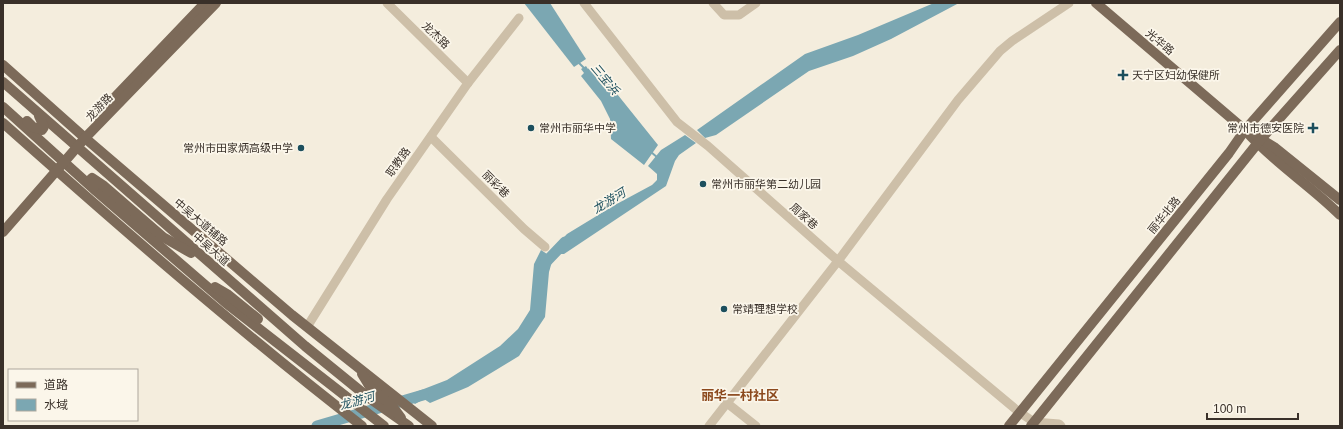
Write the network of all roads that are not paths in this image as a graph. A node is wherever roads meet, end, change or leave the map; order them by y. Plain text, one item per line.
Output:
1 (205, 3) edge
2 (216, 3) edge
3 (387, 3) edge
4 (584, 3) edge
5 (713, 3) edge
6 (756, 3) edge
7 (1069, 3) edge
8 (1096, 3) edge
9 (519, 18) dead end
10 (1340, 22) edge
11 (1340, 50) edge
12 (3, 64) edge
13 (3, 82) edge
14 (468, 83) junction
15 (1276, 95) junction
16 (3, 100) edge
17 (3, 107) edge
18 (1288, 107) junction
19 (37, 112) junction
20 (3, 123) edge
21 (1245, 130) junction
22 (83, 136) junction
23 (431, 137) junction
24 (1259, 141) junction
25 (75, 146) junction
26 (62, 160) junction
27 (55, 169) junction
28 (96, 191) junction
29 (158, 200) junction
30 (1340, 200) edge
31 (1340, 215) edge
32 (3, 222) edge
33 (3, 232) edge
34 (177, 234) junction
35 (545, 247) dead end
36 (155, 257) junction
37 (207, 261) junction
38 (838, 261) junction
39 (196, 276) junction
40 (307, 327) junction
41 (290, 333) junction
42 (319, 358) junction
43 (298, 359) junction
44 (316, 373) junction
45 (379, 395) junction
46 (327, 399) junction
47 (727, 402) junction
48 (393, 406) junction
49 (1019, 412) junction
50 (406, 424) edge
51 (1033, 424) edge
52 (362, 426) edge
53 (384, 426) edge
54 (432, 426) edge
55 (709, 426) edge
56 (756, 426) edge
57 (1009, 426) edge
58 (1061, 426) edge

1 - 22 main road, 龙游路
2 - 22 main road, 龙游路
3 - 14 street, 龙杰路
4 - 38 street, 周家巷
5 - 6 street
7 - 38 street
8 - 21 main road, 光华路
9 - 14 street, 职教路
10 - 15 main road, 丽华北路
11 - 18 main road
12 - 22 main road, 中吴大道辅路
13 - 19 main road, 中吴大道
14 - 23 street, 职教路
15 - 18 main road
15 - 21 main road, 丽华北路
16 - 19 main road
17 - 26 main road
18 - 24 main road
19 - 25 main road, 中吴大道
20 - 27 main road
21 - 24 main road, 光华路
21 - 49 main road, 丽华北路
22 - 25 main road, 龙游路
22 - 29 main road, 中吴大道辅路
23 - 35 street, 丽彩巷
23 - 40 street, 职教路
24 - 30 main road, 光华路
24 - 31 main road, 光华路
24 - 51 main road
25 - 26 main road, 龙游路
25 - 34 main road, 中吴大道
26 - 27 main road, 龙游路
26 - 28 main road
27 - 32 main road, 龙游路
27 - 33 main road, 龙游路
27 - 36 main road
28 - 37 main road
28 - 39 main road
29 - 34 main road
29 - 40 main road, 中吴大道辅路
34 - 37 main road, 中吴大道
36 - 39 main road
36 - 46 main road
37 - 41 main road, 中吴大道
38 - 47 street
38 - 49 street, 周家巷
39 - 41 main road
39 - 43 main road
40 - 42 main road
40 - 45 main road, 中吴大道辅路
41 - 42 main road, 中吴大道
42 - 45 main road, 中吴大道
43 - 44 main road
43 - 46 main road
44 - 45 main road
44 - 53 main road
45 - 48 main road
46 - 52 main road
47 - 55 street
47 - 56 street
48 - 50 main road
48 - 54 main road
49 - 51 street, 周家巷
49 - 57 main road, 丽华北路
51 - 58 street

